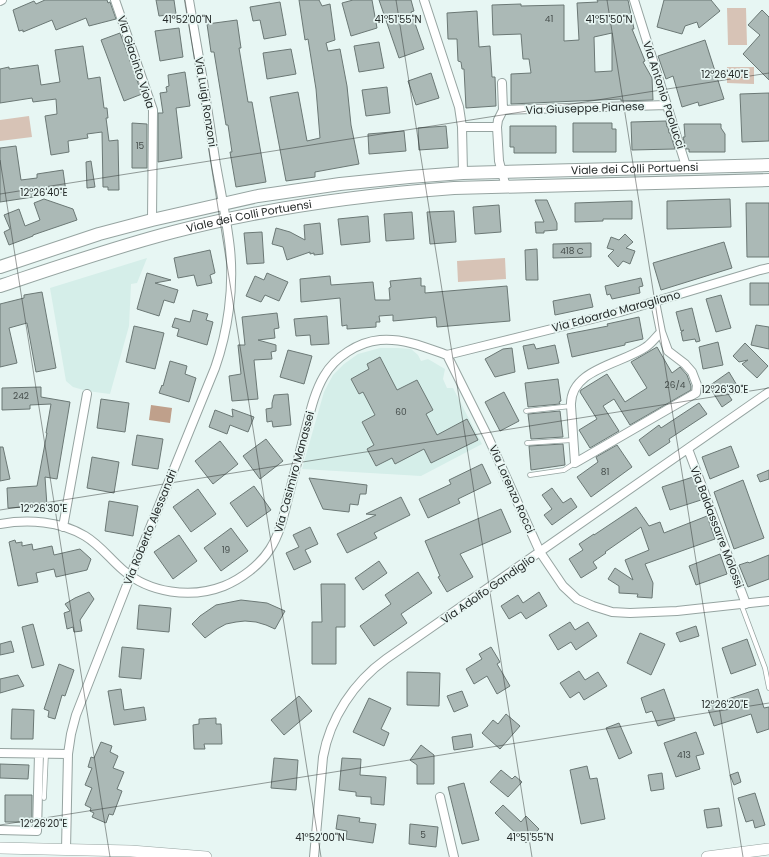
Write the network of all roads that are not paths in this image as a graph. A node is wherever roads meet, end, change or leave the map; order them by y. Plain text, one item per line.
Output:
1 (115, 0) edge
2 (189, 0) edge
3 (424, 0) edge
4 (427, 0) edge
5 (634, 0) edge
6 (502, 83) dead end
7 (667, 105) junction
8 (503, 110) junction
9 (462, 127) junction
10 (497, 127) junction
11 (769, 165) edge
12 (686, 166) junction
13 (501, 171) junction
14 (463, 172) junction
15 (769, 180) edge
16 (506, 187) junction
17 (222, 204) junction
18 (152, 220) junction
19 (226, 220) junction
20 (0, 267) edge
21 (769, 268) edge
22 (0, 286) edge
23 (655, 302) junction
24 (661, 332) junction
25 (447, 355) junction
26 (769, 392) edge
27 (87, 394) dead end
28 (571, 406) junction
29 (526, 411) dead end
30 (573, 440) junction
31 (527, 443) dead end
32 (688, 449) junction
33 (575, 463) junction
34 (530, 476) dead end
35 (0, 524) edge
36 (63, 527) junction
37 (540, 552) junction
38 (130, 576) junction
39 (769, 602) edge
40 (744, 604) junction
41 (769, 688) edge
42 (0, 753) edge
43 (42, 754) junction
44 (68, 754) junction
45 (440, 797) dead end
46 (44, 798) dead end
47 (0, 830) edge
48 (0, 848) edge
49 (769, 849) edge
50 (66, 850) junction
51 (131, 854) edge
52 (150, 854) edge
53 (206, 857) edge
54 (314, 857) edge
55 (454, 857) edge
56 (707, 857) edge

1 - 18 street, Via Giacinto Viola
2 - 17 street, Via Luigi Ronzoni
3 - 4 street
3 - 9 street
5 - 7 street, Via Antonio Paolucci
6 - 8 street
7 - 8 street, Via Giuseppe Pianese
7 - 12 street, Via Antonio Paolucci
8 - 10 street
9 - 10 street
9 - 14 street
10 - 13 street
11 - 12 main road, Viale dei Colli Portuensi
12 - 13 main road, Viale dei Colli Portuensi
13 - 14 main road, Viale dei Colli Portuensi
13 - 16 street
14 - 17 main road, Viale dei Colli Portuensi
15 - 16 main road, Viale dei Colli Portuensi
16 - 19 main road, Viale dei Colli Portuensi
17 - 18 main road, Viale dei Colli Portuensi
17 - 19 street, Via Roberto Alessandri
18 - 20 main road, Viale dei Colli Portuensi
19 - 22 main road, Viale dei Colli Portuensi
19 - 38 street, Via Roberto Alessandri
21 - 23 street, Via Edoardo Maragliano
23 - 24 street
23 - 25 street, Via Edoardo Maragliano
24 - 28 street
24 - 33 street
25 - 37 street, Via Lorenzo Rocci
25 - 38 street, Via Casimiro Manassei
26 - 32 street, Via Adolfo Gandiglio
27 - 36 street
28 - 29 lane
28 - 30 street
30 - 31 lane
30 - 33 street
32 - 37 street, Via Adolfo Gandiglio
32 - 40 street, Via Baldassarre Molossi
33 - 34 lane
35 - 36 street, Via Casimiro Manassei
36 - 38 street, Via Casimiro Manassei
37 - 40 street, Via Lorenzo Rocci
37 - 54 street, Via Adolfo Gandiglio
38 - 44 street, Via Roberto Alessandri
39 - 40 street, Via Lorenzo Rocci
40 - 41 lane
42 - 43 street
43 - 44 street
43 - 46 lane
43 - 47 street
44 - 50 street, Via Roberto Alessandri
45 - 55 street
48 - 50 street
49 - 56 street
50 - 51 street
51 - 52 street
52 - 53 street

